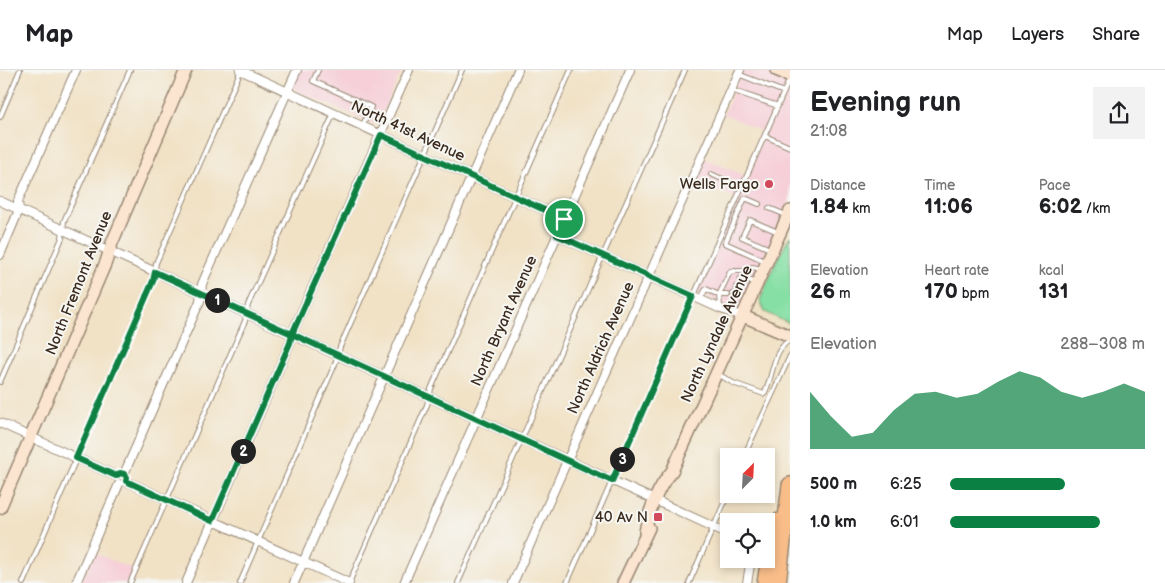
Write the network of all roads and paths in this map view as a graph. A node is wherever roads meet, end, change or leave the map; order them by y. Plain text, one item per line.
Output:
1 (20, 70) edge
2 (76, 70) edge
3 (130, 70) edge
4 (186, 70) edge
5 (241, 70) edge
6 (297, 70) edge
7 (318, 70) edge
8 (409, 70) edge
9 (462, 70) edge
10 (518, 70) edge
11 (571, 70) edge
12 (630, 70) edge
13 (685, 70) edge
14 (776, 70) edge
15 (739, 72) edge
16 (790, 77) edge
17 (731, 90) junction
18 (287, 92) junction
19 (784, 92) junction
20 (778, 106) junction
21 (334, 113) junction
22 (0, 117) edge
23 (362, 127) junction
24 (381, 135) junction
25 (765, 136) junction
26 (790, 147) edge
27 (425, 155) junction
28 (711, 174) dead end
29 (472, 176) junction
30 (742, 188) junction
31 (516, 197) junction
32 (0, 201) edge
33 (759, 204) dead end
34 (770, 208) dead end
35 (19, 210) junction
36 (789, 213) edge
37 (564, 219) junction
38 (63, 230) junction
39 (780, 233) junction
40 (557, 235) junction
41 (772, 250) junction
42 (109, 251) junction
43 (0, 255) edge
44 (602, 255) junction
45 (765, 266) junction
46 (747, 271) junction
47 (155, 272) junction
48 (648, 276) junction
49 (742, 278) junction
50 (758, 284) junction
51 (201, 293) junction
52 (719, 295) junction
53 (696, 298) junction
54 (721, 308) junction
55 (246, 314) junction
56 (743, 316) junction
57 (292, 334) junction
58 (790, 338) edge
59 (337, 356) junction
60 (790, 356) edge
61 (716, 373) junction
62 (384, 377) junction
63 (0, 382) edge
64 (429, 397) junction
65 (476, 418) junction
66 (0, 423) edge
67 (31, 437) junction
68 (521, 439) junction
69 (748, 448) edge
70 (76, 458) junction
71 (567, 460) junction
72 (121, 479) junction
73 (612, 481) junction
74 (789, 490) edge
75 (167, 500) junction
76 (658, 502) junction
77 (724, 503) edge
78 (0, 508) edge
79 (212, 521) junction
80 (714, 526) junction
81 (720, 529) edge
82 (258, 542) junction
83 (303, 562) junction
84 (750, 568) edge
85 (23, 583) edge
86 (76, 583) edge
87 (130, 583) edge
88 (186, 583) edge
89 (240, 583) edge
90 (294, 583) edge
91 (349, 583) edge
92 (404, 583) edge
93 (458, 583) edge
94 (513, 583) edge
95 (568, 583) edge
96 (623, 583) edge
97 (689, 583) edge
98 (747, 583) edge
99 (765, 583) edge
100 (778, 583) edge

1 - 22 lane
2 - 35 street
3 - 38 lane
4 - 42 street, North Fremont Avenue
5 - 18 street, North 41st Avenue
5 - 47 lane
6 - 18 street
7 - 23 lane
8 - 24 street
9 - 27 lane
10 - 29 street
11 - 31 lane
12 - 37 street, North Bryant Avenue
13 - 44 lane
14 - 16 street
15 - 17 street, North Aldrich Avenue
15 - 19 lane
16 - 19 lane
17 - 20 lane
17 - 48 street, North Aldrich Avenue
18 - 21 street, North 41st Avenue
18 - 51 street
19 - 20 lane
20 - 25 lane
21 - 23 street, North 41st Avenue
21 - 55 lane
23 - 24 street, North 41st Avenue
24 - 27 street, North 41st Avenue
24 - 57 street
25 - 26 lane
25 - 30 lane
27 - 29 street, North 41st Avenue
27 - 59 lane
28 - 30 lane
29 - 31 street, North 41st Avenue
29 - 62 street
30 - 53 lane
31 - 37 street, North 41st Avenue
31 - 64 lane
32 - 35 street
33 - 45 lane
34 - 36 lane
35 - 38 street
35 - 43 street
36 - 39 street, North Lyndale Avenue
37 - 40 street, North Bryant Avenue
38 - 42 street
38 - 63 lane
39 - 41 street, North Lyndale Avenue
39 - 41 lane
40 - 44 street
40 - 65 street, North Bryant Avenue
41 - 45 street, North Lyndale Avenue
42 - 47 street
42 - 67 street, North Fremont Avenue
44 - 48 street
44 - 68 lane
45 - 46 lane
45 - 50 street, North Lyndale Avenue
46 - 49 lane
46 - 52 lane
47 - 51 street
47 - 70 lane
48 - 53 street
48 - 71 street, North Aldrich Avenue
49 - 50 lane
49 - 52 lane
50 - 56 street, North Lyndale Avenue
51 - 55 street
51 - 72 street
52 - 53 lane
52 - 54 lane
53 - 54 street
53 - 73 lane
54 - 56 street
55 - 57 street
55 - 75 lane
56 - 58 street
56 - 61 street, North Lyndale Avenue
57 - 59 street
57 - 79 street
58 - 61 lane
59 - 62 street
59 - 82 lane
60 - 69 lane
61 - 76 street, North Lyndale Avenue
62 - 64 street
62 - 83 street
64 - 65 street
64 - 91 lane
65 - 68 street
65 - 92 street, North Bryant Avenue
66 - 67 street
67 - 70 street
67 - 78 street, North Fremont Avenue
68 - 71 street
68 - 93 lane
70 - 72 street
70 - 85 lane
71 - 73 street
71 - 94 street, North Aldrich Avenue
72 - 75 street
72 - 86 street
73 - 76 street
73 - 95 lane
74 - 99 highway
74 - 100 highway
75 - 79 street
75 - 87 lane
76 - 80 street
76 - 96 street, North Lyndale Avenue
77 - 80 lane
79 - 82 street
79 - 88 street
80 - 81 street
80 - 97 lane
82 - 83 street
82 - 89 lane
83 - 90 street
83 - 91 street
84 - 98 street

